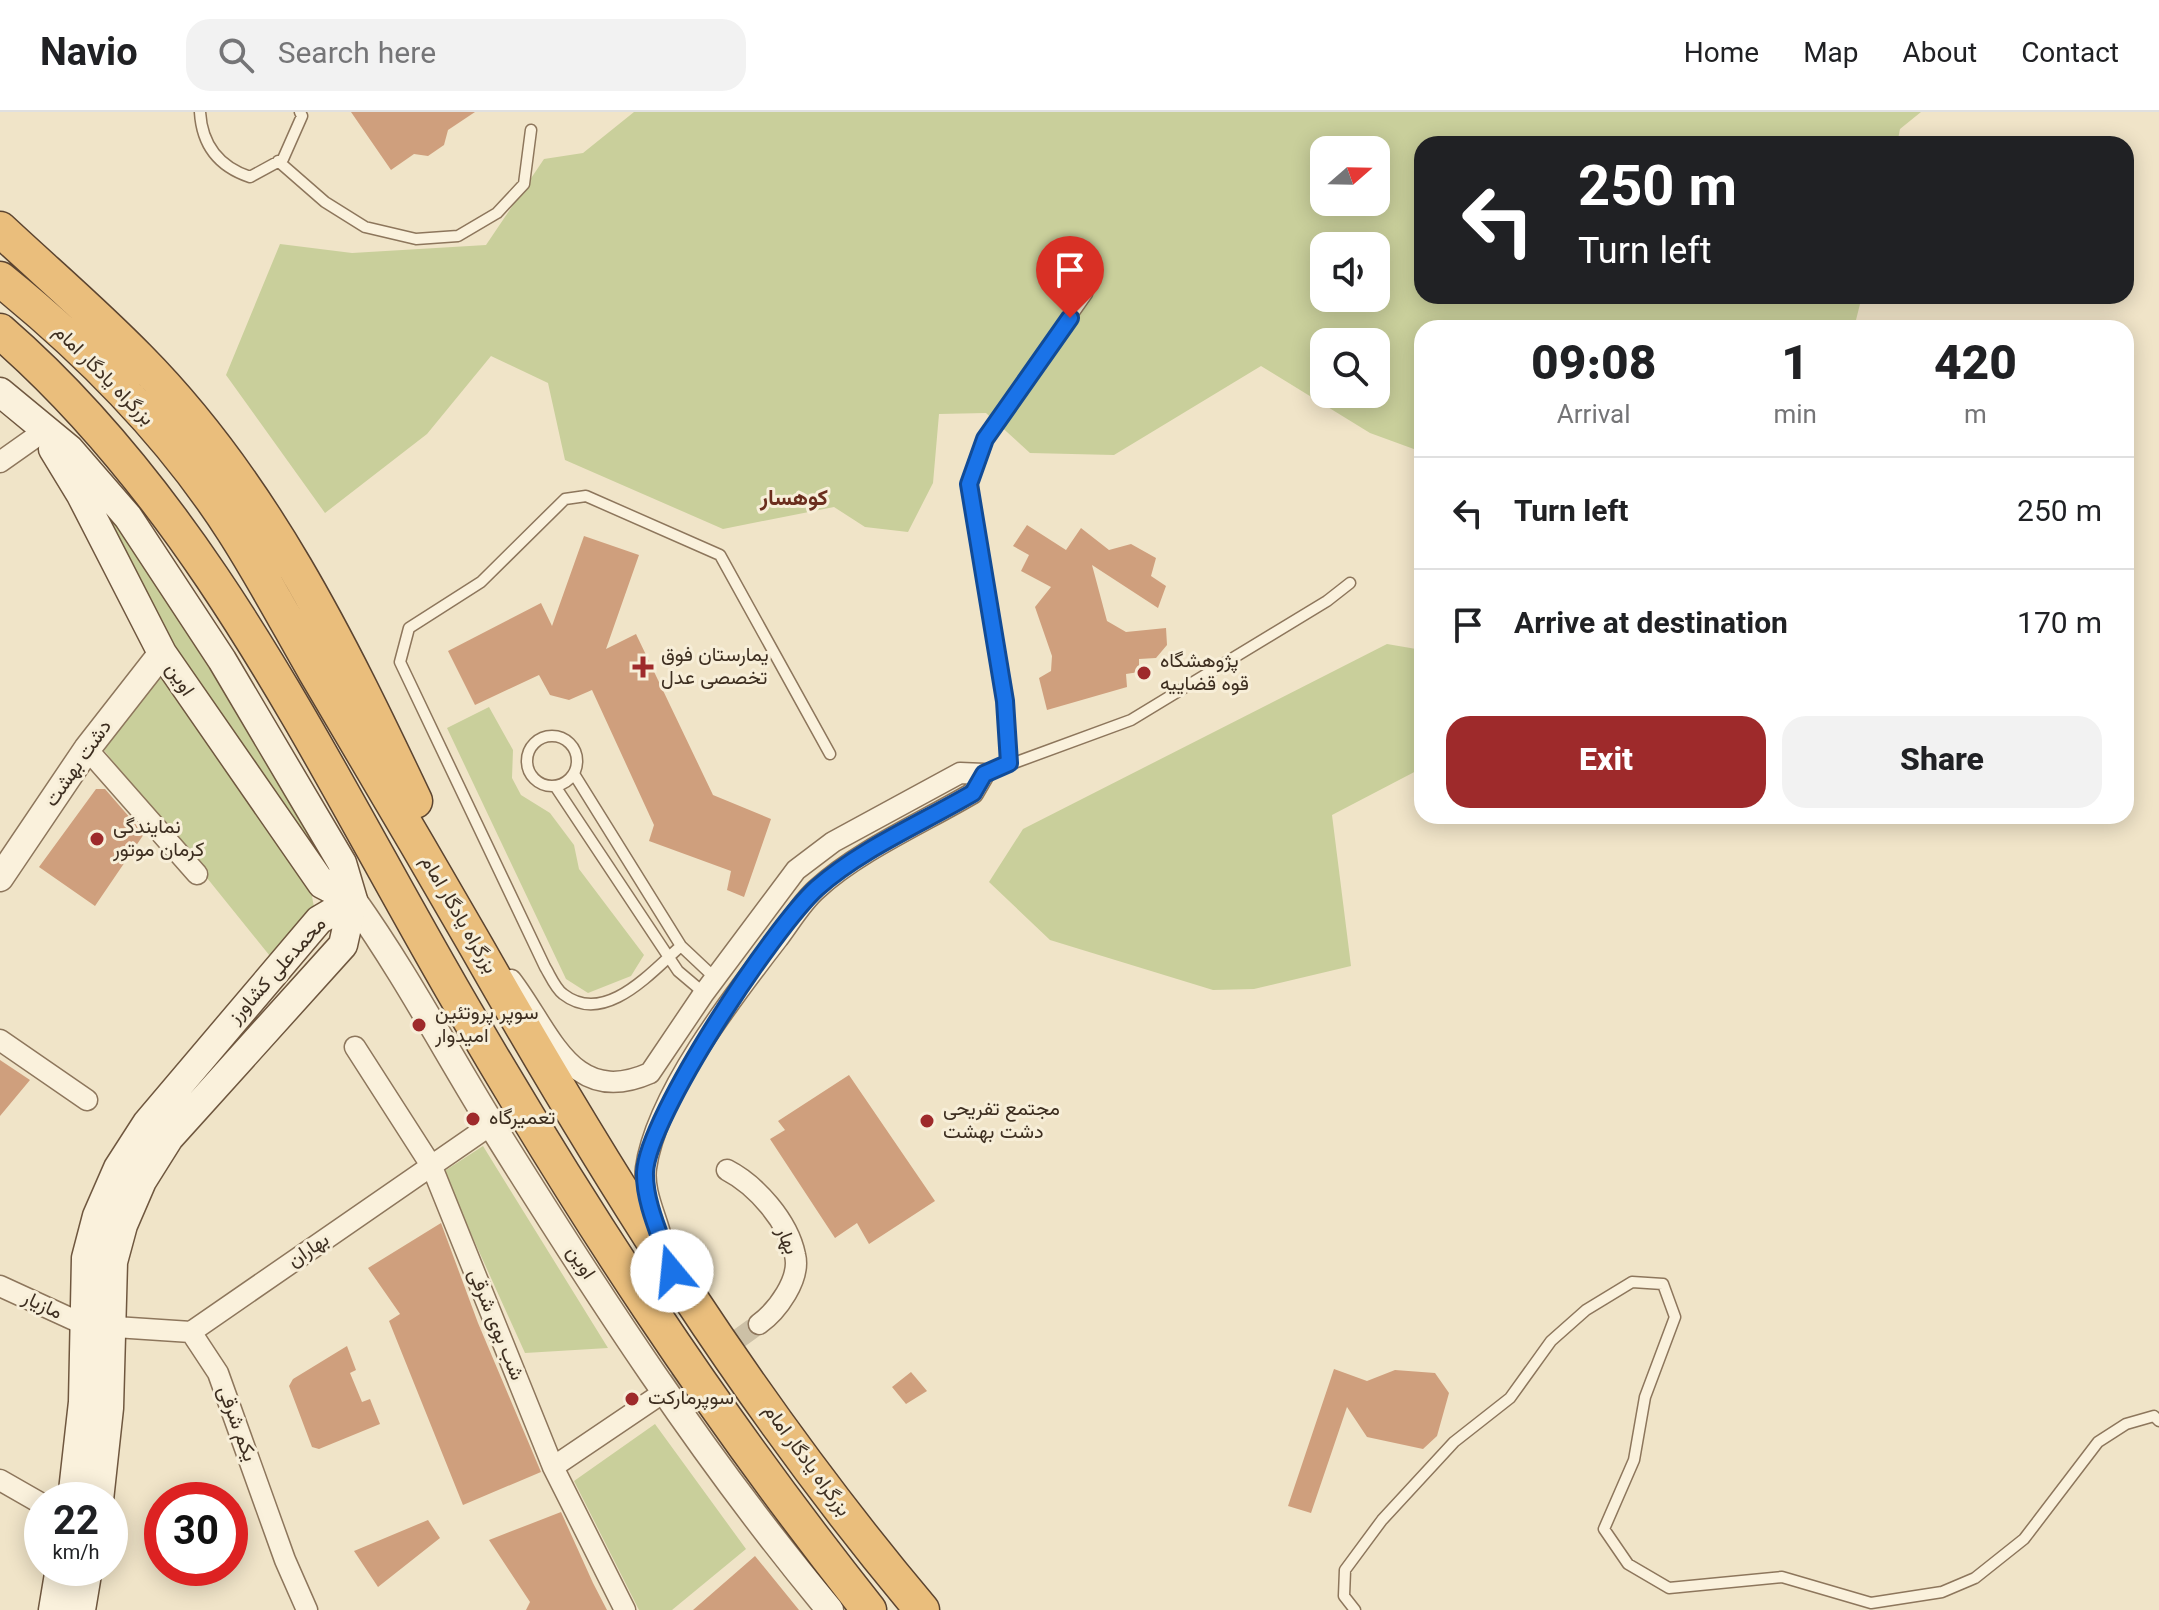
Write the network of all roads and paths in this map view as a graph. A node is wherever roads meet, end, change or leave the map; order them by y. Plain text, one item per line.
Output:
1 (200, 112) edge
2 (300, 112) edge
3 (531, 130) dead end
4 (278, 161) junction
5 (0, 229) edge
6 (0, 279) edge
7 (1087, 294) dead end
8 (0, 331) edge
9 (0, 392) edge
10 (44, 431) junction
11 (0, 462) edge
12 (1350, 583) dead end
13 (162, 653) junction
14 (87, 749) junction
15 (830, 754) dead end
16 (1009, 763) junction
17 (574, 774) junction
18 (984, 774) junction
19 (555, 786) junction
20 (197, 874) dead end
21 (0, 878) edge
22 (445, 892) junction
23 (353, 900) junction
24 (681, 946) junction
25 (477, 949) junction
26 (668, 957) junction
27 (709, 986) junction
28 (0, 1040) edge
29 (355, 1047) dead end
30 (650, 1073) junction
31 (675, 1089) junction
32 (87, 1100) dead end
33 (492, 1124) junction
34 (432, 1167) junction
35 (727, 1170) dead end
36 (672, 1271) junction
37 (0, 1286) edge
38 (759, 1324) tunnel mouth
39 (98, 1325) junction
40 (191, 1332) junction
41 (664, 1392) junction
42 (2159, 1421) edge
43 (553, 1467) junction
44 (0, 1480) edge
45 (74, 1482) edge
46 (101, 1482) edge
47 (24, 1494) edge
48 (57, 1586) edge
49 (85, 1586) edge
50 (53, 1610) edge
51 (81, 1610) edge
52 (307, 1610) edge
53 (625, 1610) edge
54 (830, 1610) edge
55 (869, 1610) edge
56 (922, 1610) edge
57 (1355, 1610) edge

1 - 4 lane
2 - 4 lane
3 - 4 lane
5 - 22 highway
6 - 22 highway, بزرگراه یادگار امام
7 - 16 lane
8 - 55 highway, بزرگراه یادگار امام
9 - 10 main road, اوین
10 - 11 street
10 - 13 main road, اوین
10 - 23 main road, اوین
12 - 16 lane
13 - 14 street, دشت بهشت
13 - 23 main road, اوین
14 - 20 street
14 - 21 street, دشت بهشت
15 - 26 lane
16 - 18 lane
17 - 19 lane
17 - 19 lane
17 - 24 lane
18 - 27 street
18 - 31 street
19 - 26 lane
22 - 25 highway, بزرگراه یادگار امام
23 - 33 street, اوین
23 - 39 main road, محمدعلی کشاورز
24 - 26 lane
24 - 27 lane
25 - 30 street
25 - 36 highway, بزرگراه یادگار امام
26 - 27 lane
27 - 30 street
28 - 32 street
29 - 34 street, شب بوی شرقی
30 - 31 street
31 - 36 street
33 - 34 street, بهاران
33 - 41 street, اوین
34 - 40 street, بهاران
34 - 43 street, شب بوی شرقی
35 - 38 street, بهار
36 - 56 highway, بزرگراه یادگار امام
37 - 39 street, مازیار
39 - 40 street
39 - 45 main road, محمدعلی کشاورز
39 - 46 main road, محمدعلی کشاورز
40 - 52 street, یکم شرقی
41 - 43 street
41 - 54 street, اوین
42 - 57 lane
43 - 53 street, شب بوی شرقی
44 - 47 street
48 - 50 main road
49 - 51 main road

